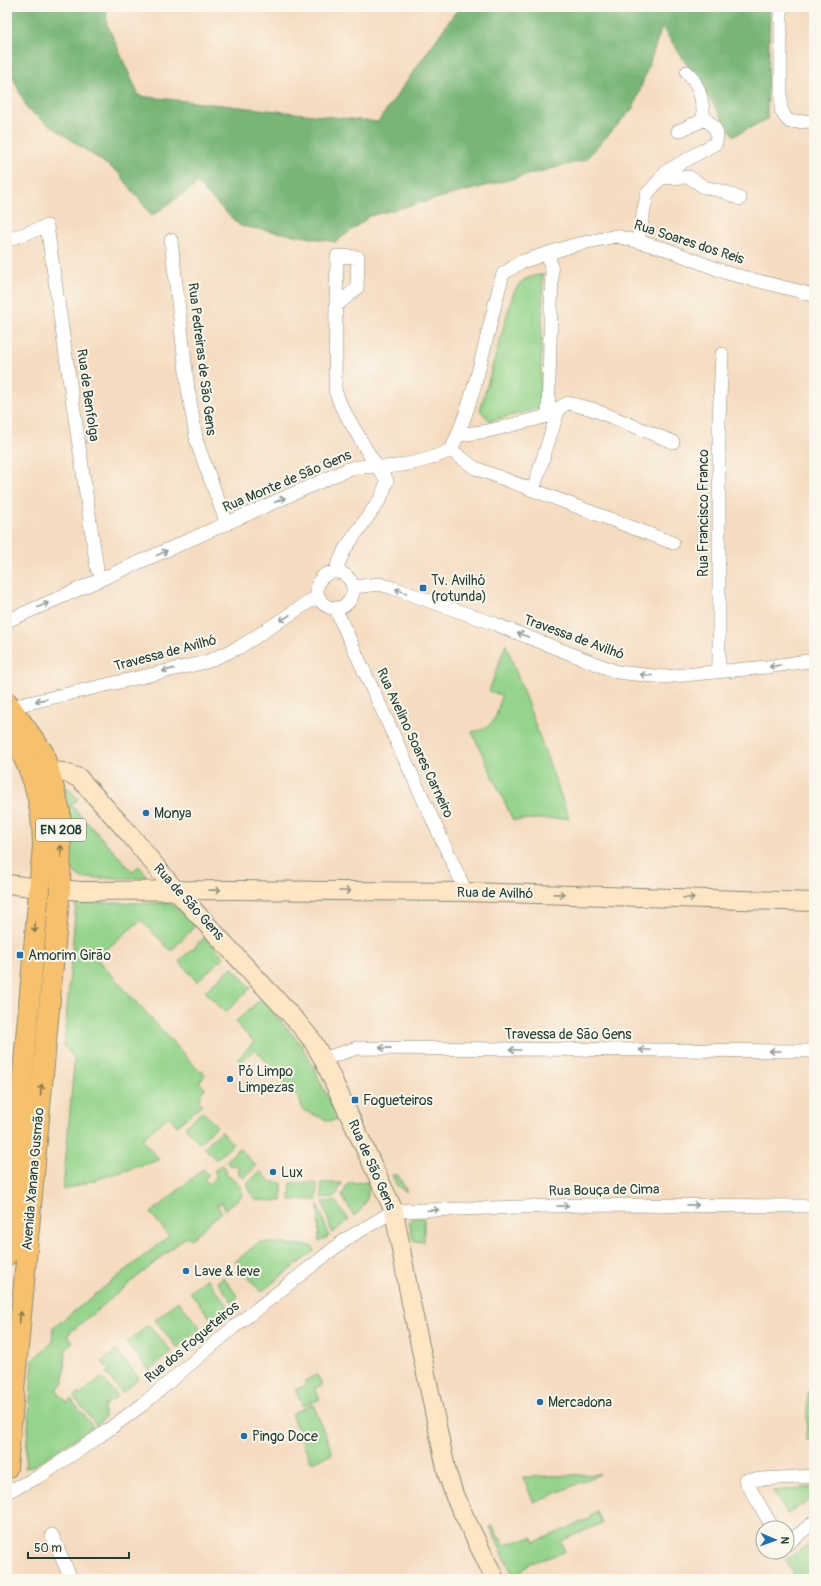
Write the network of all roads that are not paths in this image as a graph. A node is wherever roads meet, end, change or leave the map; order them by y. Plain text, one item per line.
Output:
1 (781, 7) edge
2 (687, 72) dead end
3 (706, 120) junction
4 (814, 121) edge
5 (678, 131) dead end
6 (662, 178) junction
7 (740, 199) dead end
8 (7, 240) edge
9 (171, 240) dead end
10 (638, 242) junction
11 (548, 254) junction
12 (814, 295) edge
13 (336, 306) dead end
14 (722, 354) dead end
15 (551, 420) junction
16 (458, 435) junction
17 (673, 442) dead end
18 (451, 450) junction
19 (379, 467) junction
20 (533, 490) junction
21 (227, 524) junction
22 (673, 543) dead end
23 (98, 570) dead end
24 (335, 571) junction
25 (354, 587) junction
26 (318, 596) junction
27 (334, 608) junction
28 (7, 621) edge
29 (814, 660) edge
30 (719, 671) junction
31 (8, 706) edge
32 (7, 732) edge
33 (41, 774) junction
34 (7, 884) edge
35 (39, 888) junction
36 (60, 890) junction
37 (176, 891) junction
38 (466, 892) junction
39 (814, 902) edge
40 (814, 1051) edge
41 (323, 1059) junction
42 (814, 1206) edge
43 (394, 1211) junction
44 (7, 1255) edge
45 (7, 1468) edge
46 (814, 1476) edge
47 (7, 1492) edge
48 (768, 1520) edge
49 (814, 1522) edge
50 (52, 1535) dead end
51 (795, 1537) edge
52 (71, 1579) edge
53 (495, 1579) edge

1 - 4 street
2 - 3 street
3 - 5 street
3 - 6 street
6 - 7 street
6 - 10 street
8 - 23 street, Rua de Benfolga
9 - 21 street, Rua Pedreiras de São Gens
10 - 11 street, Rua Soares dos Reis
10 - 12 street, Rua Soares dos Reis
11 - 15 street
11 - 16 street, Rua Soares dos Reis
13 - 19 street
14 - 30 street, Rua Francisco Franco
15 - 16 street
15 - 17 street
15 - 20 street
16 - 18 street, Rua Soares dos Reis
18 - 19 street, Rua Monte de São Gens
18 - 20 street
21 -> 19 street, Rua Monte de São Gens
19 - 24 street
20 - 22 street
28 -> 21 street, Rua Monte de São Gens
24 - 25 street
24 - 26 street
25 - 27 street
30 -> 25 street, Travessa de Avilhó
26 - 27 street
26 -> 31 street, Travessa de Avilhó
27 - 38 street, Rua Avelino Soares Carneiro
29 -> 30 street, Travessa de Avilhó
31 - 33 main road, EN 208
32 - 33 main road, EN 208
33 - 35 main road, Avenida Xanana Gusmão / EN 208
36 -> 33 main road, Avenida Xanana Gusmão / EN 208
33 - 37 main road, Rua de São Gens
34 - 35 main road
35 - 36 main road
35 -> 44 main road, Avenida Xanana Gusmão / EN 208
36 - 37 main road, Rua de Avilhó
45 -> 36 main road, Avenida Xanana Gusmão / EN 208
37 -> 38 main road, Rua de Avilhó
37 - 41 main road, Rua de São Gens
38 -> 39 main road, Rua de Avilhó
40 -> 41 street, Travessa de São Gens
41 - 43 main road, Rua de São Gens
43 -> 42 street, Rua Bouça de Cima
43 - 47 street, Rua dos Fogueteiros
43 - 53 main road, Rua de São Gens
46 - 48 street
49 - 51 street
50 - 52 street

